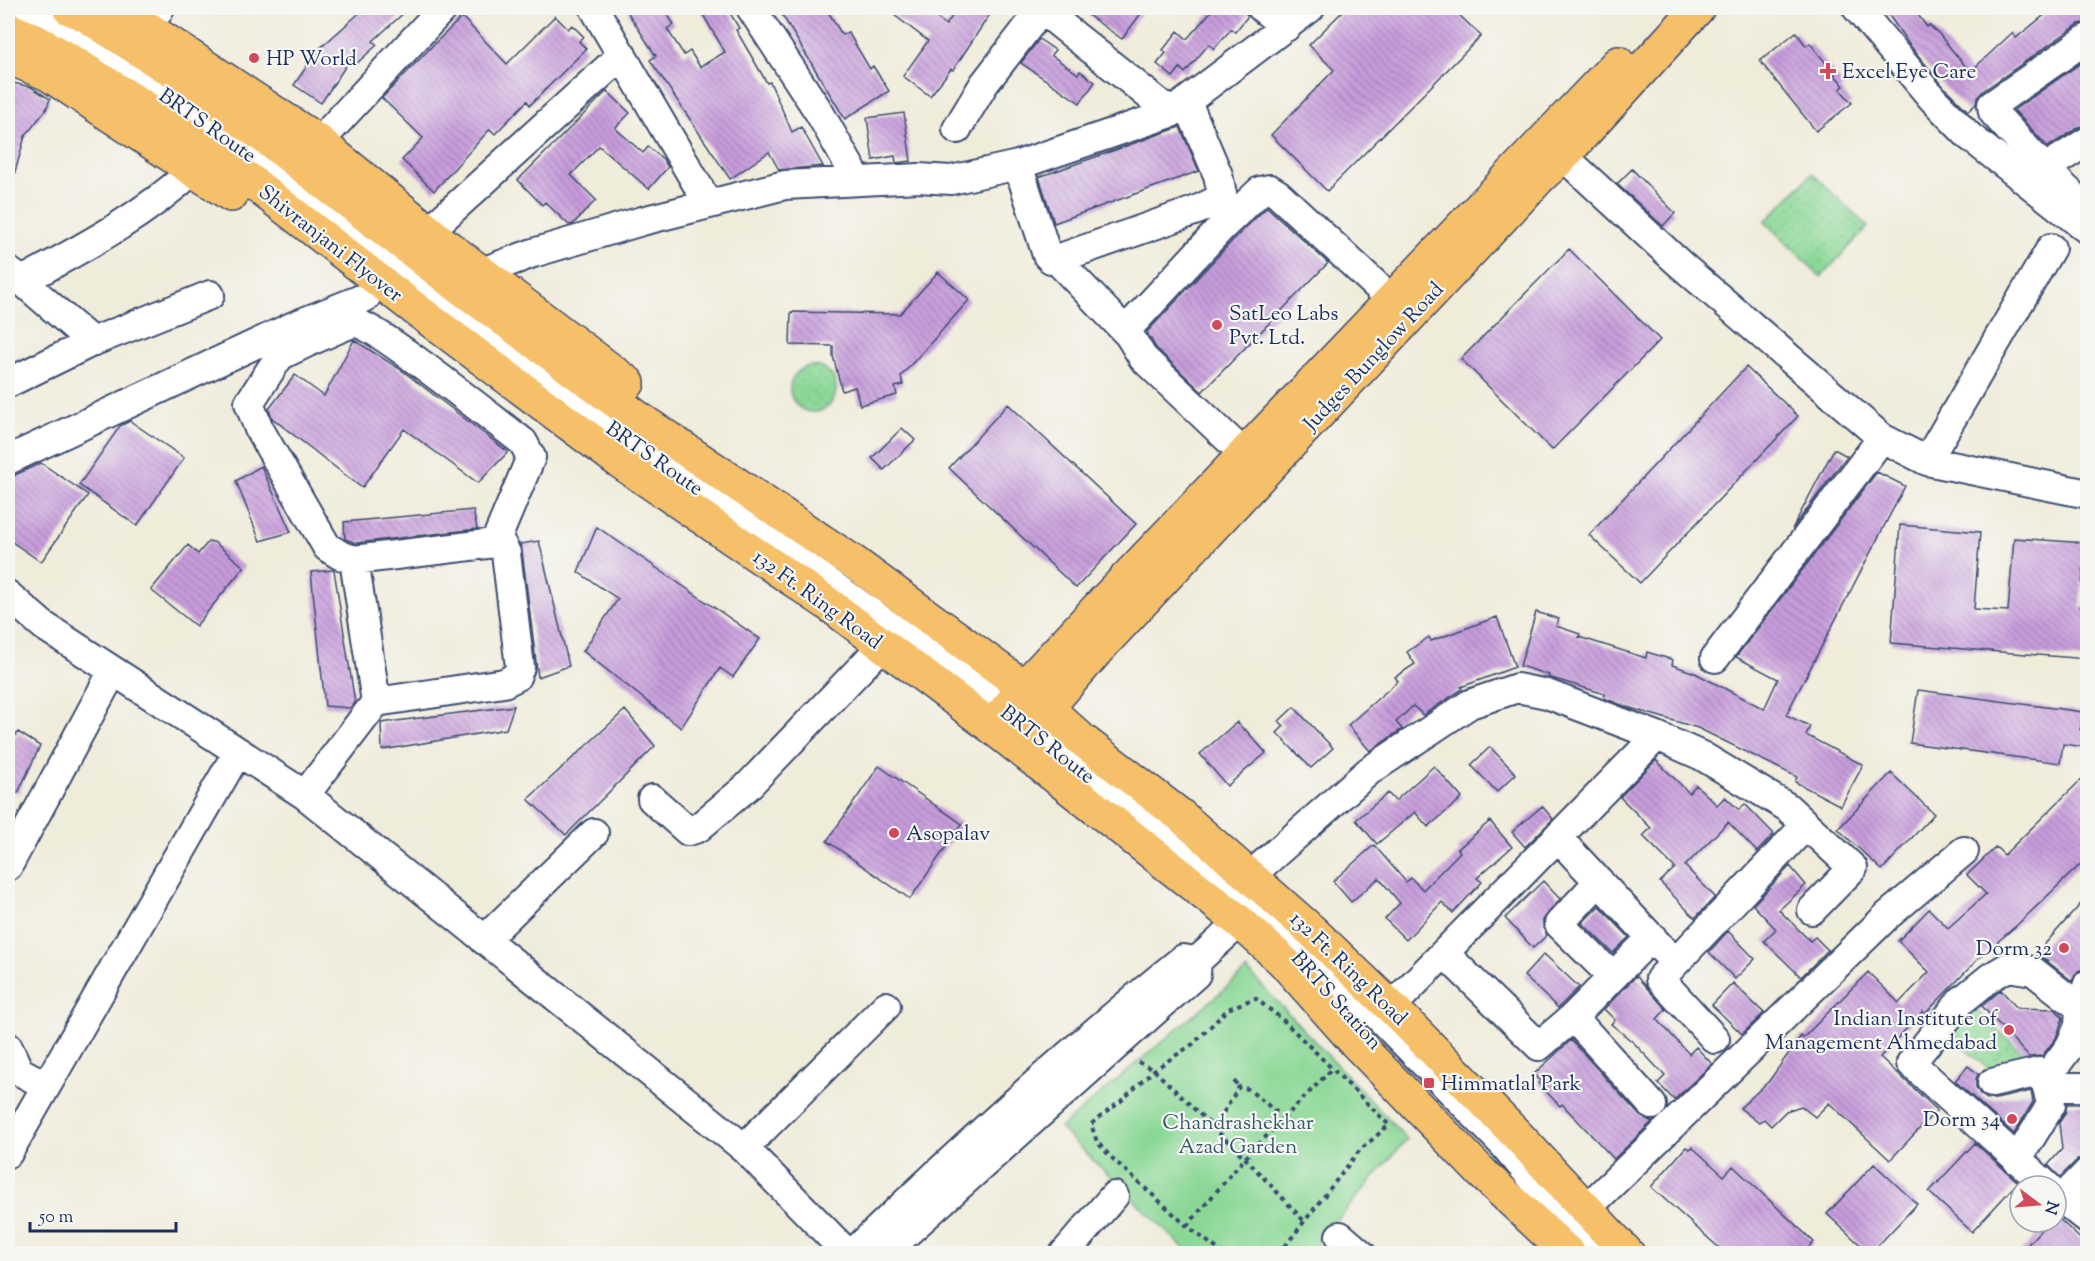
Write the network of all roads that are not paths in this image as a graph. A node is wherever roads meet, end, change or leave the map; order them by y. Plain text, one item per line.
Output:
1 (14, 8) edge
2 (69, 8) edge
3 (112, 8) edge
4 (443, 8) edge
5 (594, 8) edge
6 (751, 8) edge
7 (1041, 8) edge
8 (1262, 8) edge
9 (1310, 8) edge
10 (1671, 8) edge
11 (1698, 8) edge
12 (1857, 8) edge
13 (154, 18) edge
14 (1287, 27) junction
15 (8, 29) edge
16 (2088, 38) edge
17 (622, 55) junction
18 (8, 57) edge
19 (1179, 107) junction
20 (957, 129) dead end
21 (2088, 141) edge
22 (320, 142) junction
23 (1563, 156) junction
24 (1018, 165) junction
25 (194, 169) junction
26 (2036, 175) junction
27 (858, 181) junction
28 (708, 203) junction
29 (1227, 207) junction
30 (2088, 210) edge
31 (2088, 230) edge
32 (429, 231) junction
33 (2051, 248) dead end
34 (1056, 259) junction
35 (482, 272) junction
36 (15, 276) edge
37 (210, 295) dead end
38 (366, 297) junction
39 (1392, 300) junction
40 (1129, 336) junction
41 (92, 342) junction
42 (8, 382) edge
43 (1882, 438) junction
44 (688, 453) junction
45 (1244, 454) junction
46 (8, 460) edge
47 (1927, 461) junction
48 (630, 468) junction
49 (2088, 494) edge
50 (495, 543) junction
51 (354, 561) junction
52 (8, 595) edge
53 (883, 645) junction
54 (1715, 658) dead end
55 (113, 671) junction
56 (376, 702) junction
57 (1019, 718) junction
58 (1657, 736) junction
59 (237, 753) junction
60 (305, 795) junction
61 (652, 799) dead end
62 (1806, 825) junction
63 (594, 833) dead end
64 (1557, 837) junction
65 (1964, 852) dead end
66 (8, 866) edge
67 (1250, 876) junction
68 (1599, 881) junction
69 (1812, 910) dead end
70 (1240, 922) junction
71 (1279, 934) joint
72 (1652, 938) junction
73 (484, 940) junction
74 (1444, 953) junction
75 (1197, 961) junction
76 (1675, 963) junction
77 (1612, 976) junction
78 (2084, 996) edge
79 (886, 1006) dead end
80 (1391, 1007) junction
81 (1573, 1017) junction
82 (1715, 1039) dead end
83 (11, 1064) edge
84 (2048, 1080) junction
85 (1992, 1083) dead end
86 (45, 1085) junction
87 (2088, 1087) edge
88 (1652, 1105) dead end
89 (744, 1148) junction
90 (8, 1153) edge
91 (2017, 1160) junction
92 (2088, 1172) edge
93 (2033, 1174) edge
94 (2068, 1185) edge
95 (1114, 1196) dead end
96 (2068, 1204) edge
97 (1586, 1210) junction
98 (2088, 1220) edge
99 (850, 1254) edge
100 (883, 1254) edge
101 (1064, 1254) edge
102 (1569, 1254) edge
103 (1594, 1254) edge
104 (1628, 1254) edge

1 - 57 street, BRTS Route
2 - 44 main road, Shivranjani Flyover
3 - 13 main road
4 - 22 street
5 - 17 street
6 - 27 street
7 - 19 street
7 - 20 street
8 - 14 street
9 - 14 street
10 - 39 main road, Judges Bunglow Road
11 - 23 main road, Judges Bunglow Road
12 - 26 street
13 - 22 main road
14 - 19 street
15 - 48 main road, Shivranjani Flyover
16 - 26 street
17 - 28 street
17 - 32 street
18 - 25 main road
19 - 24 street
19 - 29 street
21 - 26 street
22 - 32 main road
23 - 43 street
23 - 57 main road, Judges Bunglow Road
24 - 27 street
24 - 34 street
25 - 36 street
25 - 38 main road
26 - 30 street
26 - 31 street
27 - 28 street
28 - 35 street
29 - 34 street
29 - 39 street
29 - 40 street
32 - 35 main road
33 - 47 street
34 - 40 street
35 - 44 main road
36 - 41 street
37 - 41 street
38 - 46 street
38 - 48 main road
39 - 45 main road, Judges Bunglow Road
40 - 45 street
41 - 42 street
43 - 47 street
43 - 54 street
44 - 57 main road, 132 Ft. Ring Road
45 - 57 main road, Judges Bunglow Road
47 - 49 street
48 - 53 main road, 132 Ft. Ring Road
50 - 51 street
50 - 51 street
50 - 56 street
51 - 56 street
52 - 55 street
53 - 57 main road, 132 Ft. Ring Road
53 - 61 street
55 - 59 street
55 - 66 street
56 - 60 street
57 - 67 main road, 132 Ft. Ring Road
57 - 70 main road, 132 Ft. Ring Road
57 - 71 street, BRTS Route
58 - 62 street
58 - 64 street
58 - 67 street
59 - 60 street
59 - 86 street
60 - 73 street
62 - 69 street
62 - 76 street
63 - 73 street
64 - 68 street
64 - 74 street
65 - 97 street
67 - 80 main road, 132 Ft. Ring Road
68 - 72 street
68 - 77 street
70 - 75 street
70 - 102 main road, 132 Ft. Ring Road
71 - 103 street, BRTS Station
72 - 76 street
72 - 77 street
73 - 89 street
74 - 80 street
74 - 81 street
75 - 99 street
75 - 100 street
76 - 82 street
77 - 81 street
78 - 84 street
78 - 91 street
79 - 89 street
80 - 97 main road, 132 Ft. Ring Road
81 - 88 street
83 - 86 street
84 - 85 street
84 - 87 street
84 - 91 street
86 - 90 street
89 - 99 street
91 - 93 street
92 - 94 street
95 - 101 street
96 - 98 street
97 - 104 main road, 132 Ft. Ring Road

